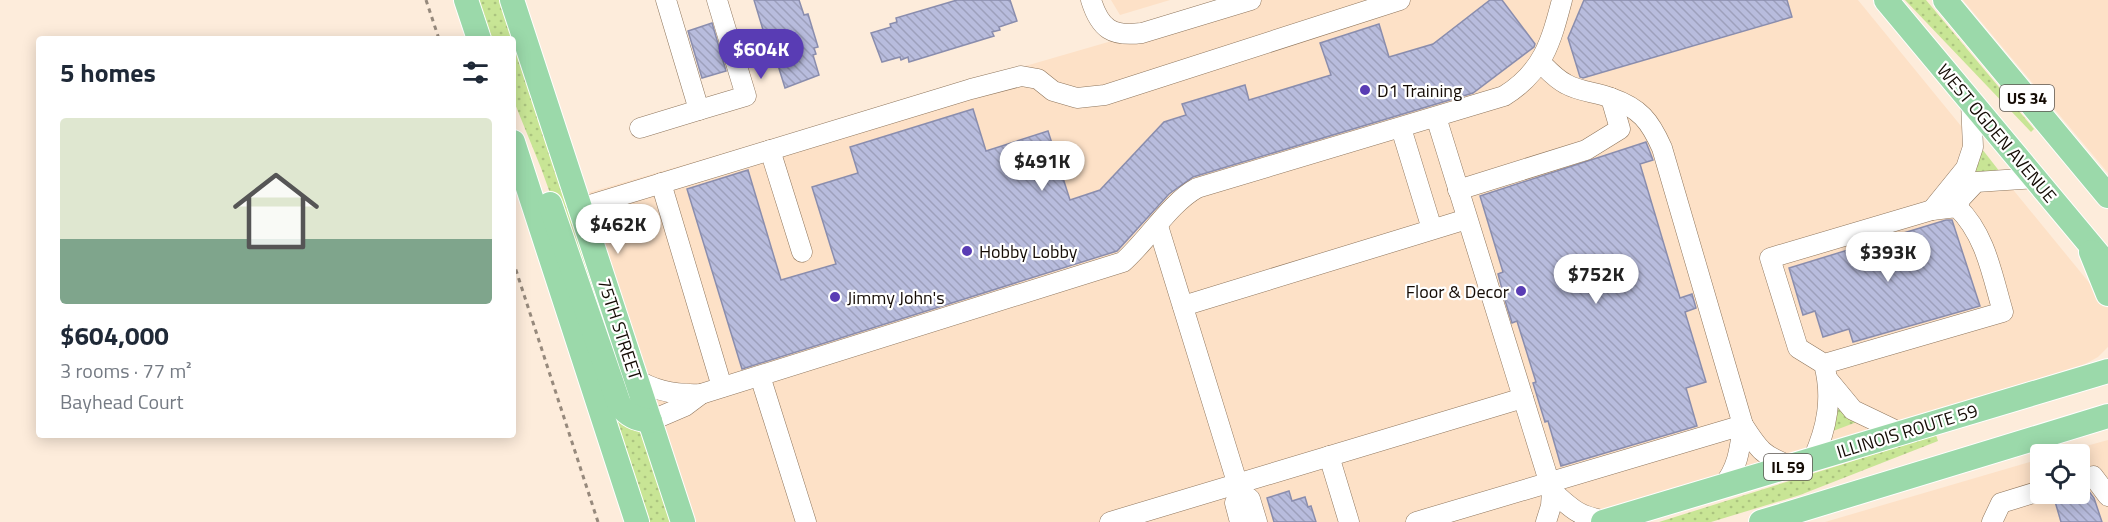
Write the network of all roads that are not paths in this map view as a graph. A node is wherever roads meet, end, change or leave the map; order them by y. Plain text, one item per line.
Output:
1 (466, 0) edge
2 (512, 0) edge
3 (666, 0) edge
4 (717, 0) edge
5 (1091, 0) edge
6 (1251, 0) edge
7 (1400, 0) edge
8 (1562, 0) edge
9 (1886, 0) edge
10 (1945, 0) edge
11 (478, 36) edge
12 (1541, 63) junction
13 (1611, 98) junction
14 (1971, 102) junction
15 (699, 110) junction
16 (1436, 117) junction
17 (640, 128) dead end
18 (1401, 128) junction
19 (770, 150) junction
20 (516, 151) edge
21 (2036, 178) junction
22 (660, 183) junction
23 (1458, 189) junction
24 (2108, 196) edge
25 (1957, 207) junction
26 (580, 208) junction
27 (1932, 210) junction
28 (1467, 219) junction
29 (1158, 226) junction
30 (1432, 229) junction
31 (2087, 241) junction
32 (802, 252) dead end
33 (2108, 266) edge
34 (2108, 294) edge
35 (1183, 306) junction
36 (2108, 358) edge
37 (2108, 371) edge
38 (1827, 372) junction
39 (760, 376) junction
40 (2083, 378) junction
41 (636, 379) junction
42 (722, 387) junction
43 (701, 394) junction
44 (1523, 398) junction
45 (2108, 416) edge
46 (650, 421) junction
47 (1743, 425) junction
48 (1901, 433) junction
49 (1329, 456) junction
50 (1802, 463) junction
51 (2090, 477) edge
52 (1551, 487) junction
53 (1722, 487) junction
54 (1239, 488) junction
55 (2030, 494) edge
56 (2108, 496) edge
57 (1605, 521) edge
58 (637, 522) edge
59 (683, 522) edge
60 (806, 522) edge
61 (1110, 522) edge
62 (1240, 522) edge
63 (1257, 522) edge
64 (1349, 522) edge
65 (1416, 522) edge
66 (1546, 522) edge
67 (1761, 522) edge
68 (1992, 522) edge

1 - 11 main road
2 - 26 main road, 75TH STREET
3 - 15 street
4 - 15 street
5 - 6 street
7 - 19 street
8 - 12 street
9 - 14 main road, WEST OGDEN AVENUE / US 34
10 - 24 main road, US 34
12 - 13 street
12 - 16 street
13 - 23 street
13 - 47 street
14 - 21 main road, WEST OGDEN AVENUE / US 34
14 - 27 street
15 - 17 street
16 - 18 street
16 - 23 street
18 - 29 street
18 - 30 street
19 - 22 street
19 - 32 street
20 - 46 main road
20 - 58 main road
21 - 25 street
21 - 31 main road, WEST OGDEN AVENUE / US 34
22 - 26 street
22 - 42 street
23 - 28 street
25 - 27 street
25 - 38 street
26 - 41 main road, 75TH STREET
27 - 38 street
28 - 30 street
28 - 44 street
29 - 35 street
29 - 39 street
30 - 35 street
31 - 33 main road, WEST OGDEN AVENUE / US 34
31 - 34 main road
35 - 54 street
36 - 40 main road
37 - 40 main road, ILLINOIS ROUTE 59 / IL 59
38 - 48 street
38 - 50 street
39 - 42 street
39 - 60 street
40 - 48 main road, ILLINOIS ROUTE 59 / IL 59
41 - 43 street
41 - 46 main road, 75TH STREET
42 - 43 street
43 - 46 street
44 - 49 street
44 - 52 street
45 - 67 main road, IL 59
46 - 59 main road, 75TH STREET
47 - 50 street
47 - 52 street
47 - 53 street
48 - 50 main road, ILLINOIS ROUTE 59 / IL 59
49 - 54 street
49 - 64 street
50 - 53 main road, ILLINOIS ROUTE 59 / IL 59
51 - 56 street
52 - 57 street
52 - 65 street
52 - 66 street
53 - 57 main road, ILLINOIS ROUTE 59 / IL 59
54 - 61 street
54 - 62 street
54 - 63 street
55 - 68 street

